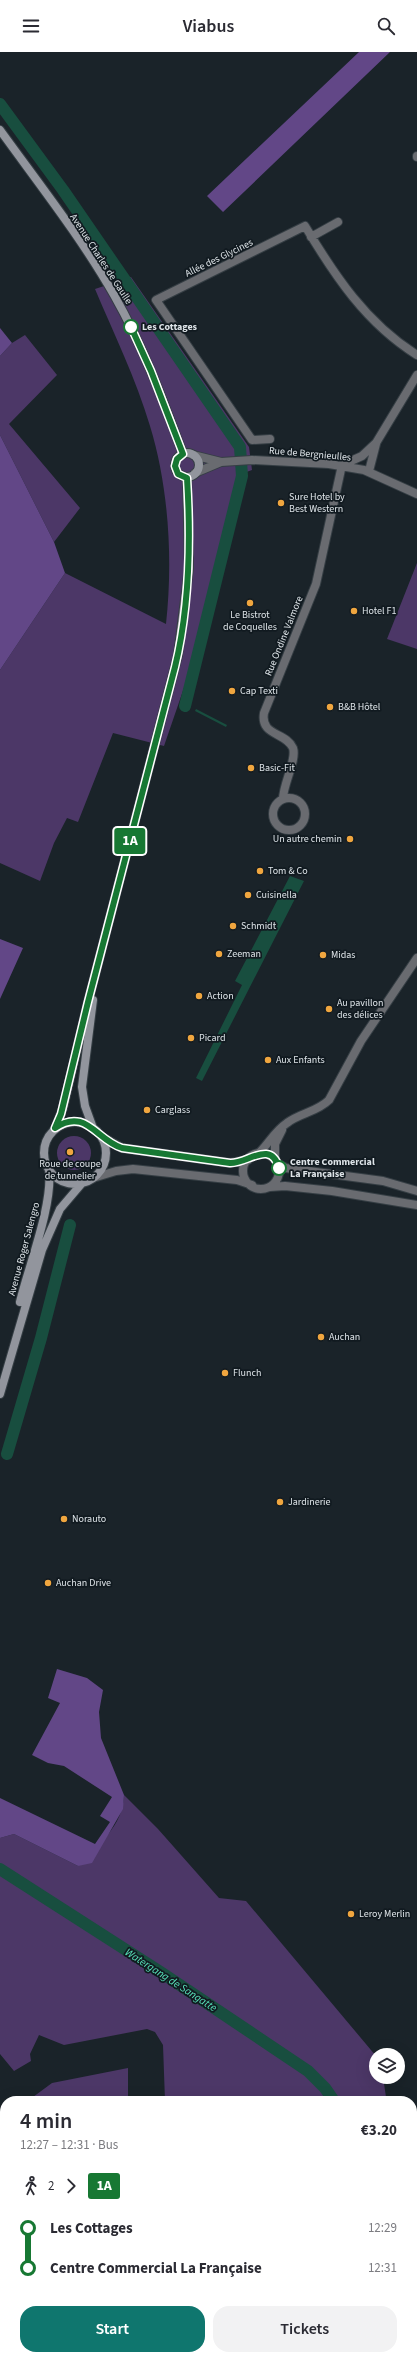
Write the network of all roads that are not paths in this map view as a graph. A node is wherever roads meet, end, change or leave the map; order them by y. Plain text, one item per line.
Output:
1 (0, 130) edge
2 (338, 222) dead end
3 (311, 237) junction
4 (417, 354) edge
5 (417, 375) edge
6 (270, 439) dead end
7 (376, 443) junction
8 (183, 454) junction
9 (193, 455) junction
10 (221, 462) junction
11 (342, 465) junction
12 (368, 471) junction
13 (196, 474) junction
14 (187, 478) junction
15 (417, 494) edge
16 (283, 799) dead end
17 (417, 958) edge
18 (96, 976) junction
19 (287, 1122) junction
20 (55, 1128) junction
21 (93, 1128) junction
22 (102, 1137) junction
23 (259, 1154) junction
24 (248, 1160) junction
25 (276, 1162) junction
26 (49, 1170) junction
27 (92, 1178) junction
28 (84, 1182) junction
29 (252, 1185) junction
30 (270, 1186) junction
31 (417, 1191) edge
32 (417, 1205) edge
33 (9, 1358) junction
34 (0, 1394) edge

1 - 8 main road, Avenue Charles de Gaulle
2 - 3 street
3 - 4 street, Allée des Glycines
3 - 6 street, Allée des Glycines
5 - 7 street
7 - 11 street
7 - 12 street
8 - 9 main road
8 - 14 main road
9 - 10 street, Rue de Bergnieulles
9 - 13 main road
10 - 11 street, Rue de Bergnieulles
10 - 13 street, Rue de Bergnieulles
11 - 12 street, Rue de Bergnieulles
11 - 16 street, Rue Ondine Valmore
12 - 15 street, Rue de Bergnieulles
13 - 14 main road
14 - 18 main road
17 - 19 street
18 - 20 main road
18 - 21 main road
19 - 23 street
19 - 25 street
20 - 21 main road
20 - 26 main road
21 - 22 main road
22 - 24 street
22 - 27 main road
23 - 24 street
23 - 25 street
24 - 29 street
25 - 30 street
25 - 31 street
26 - 28 main road
26 - 33 main road, Avenue Roger Salengro
27 - 28 main road
27 - 29 street
28 - 33 main road, Avenue Roger Salengro
29 - 30 street
30 - 32 street
33 - 34 main road, Avenue Roger Salengro

